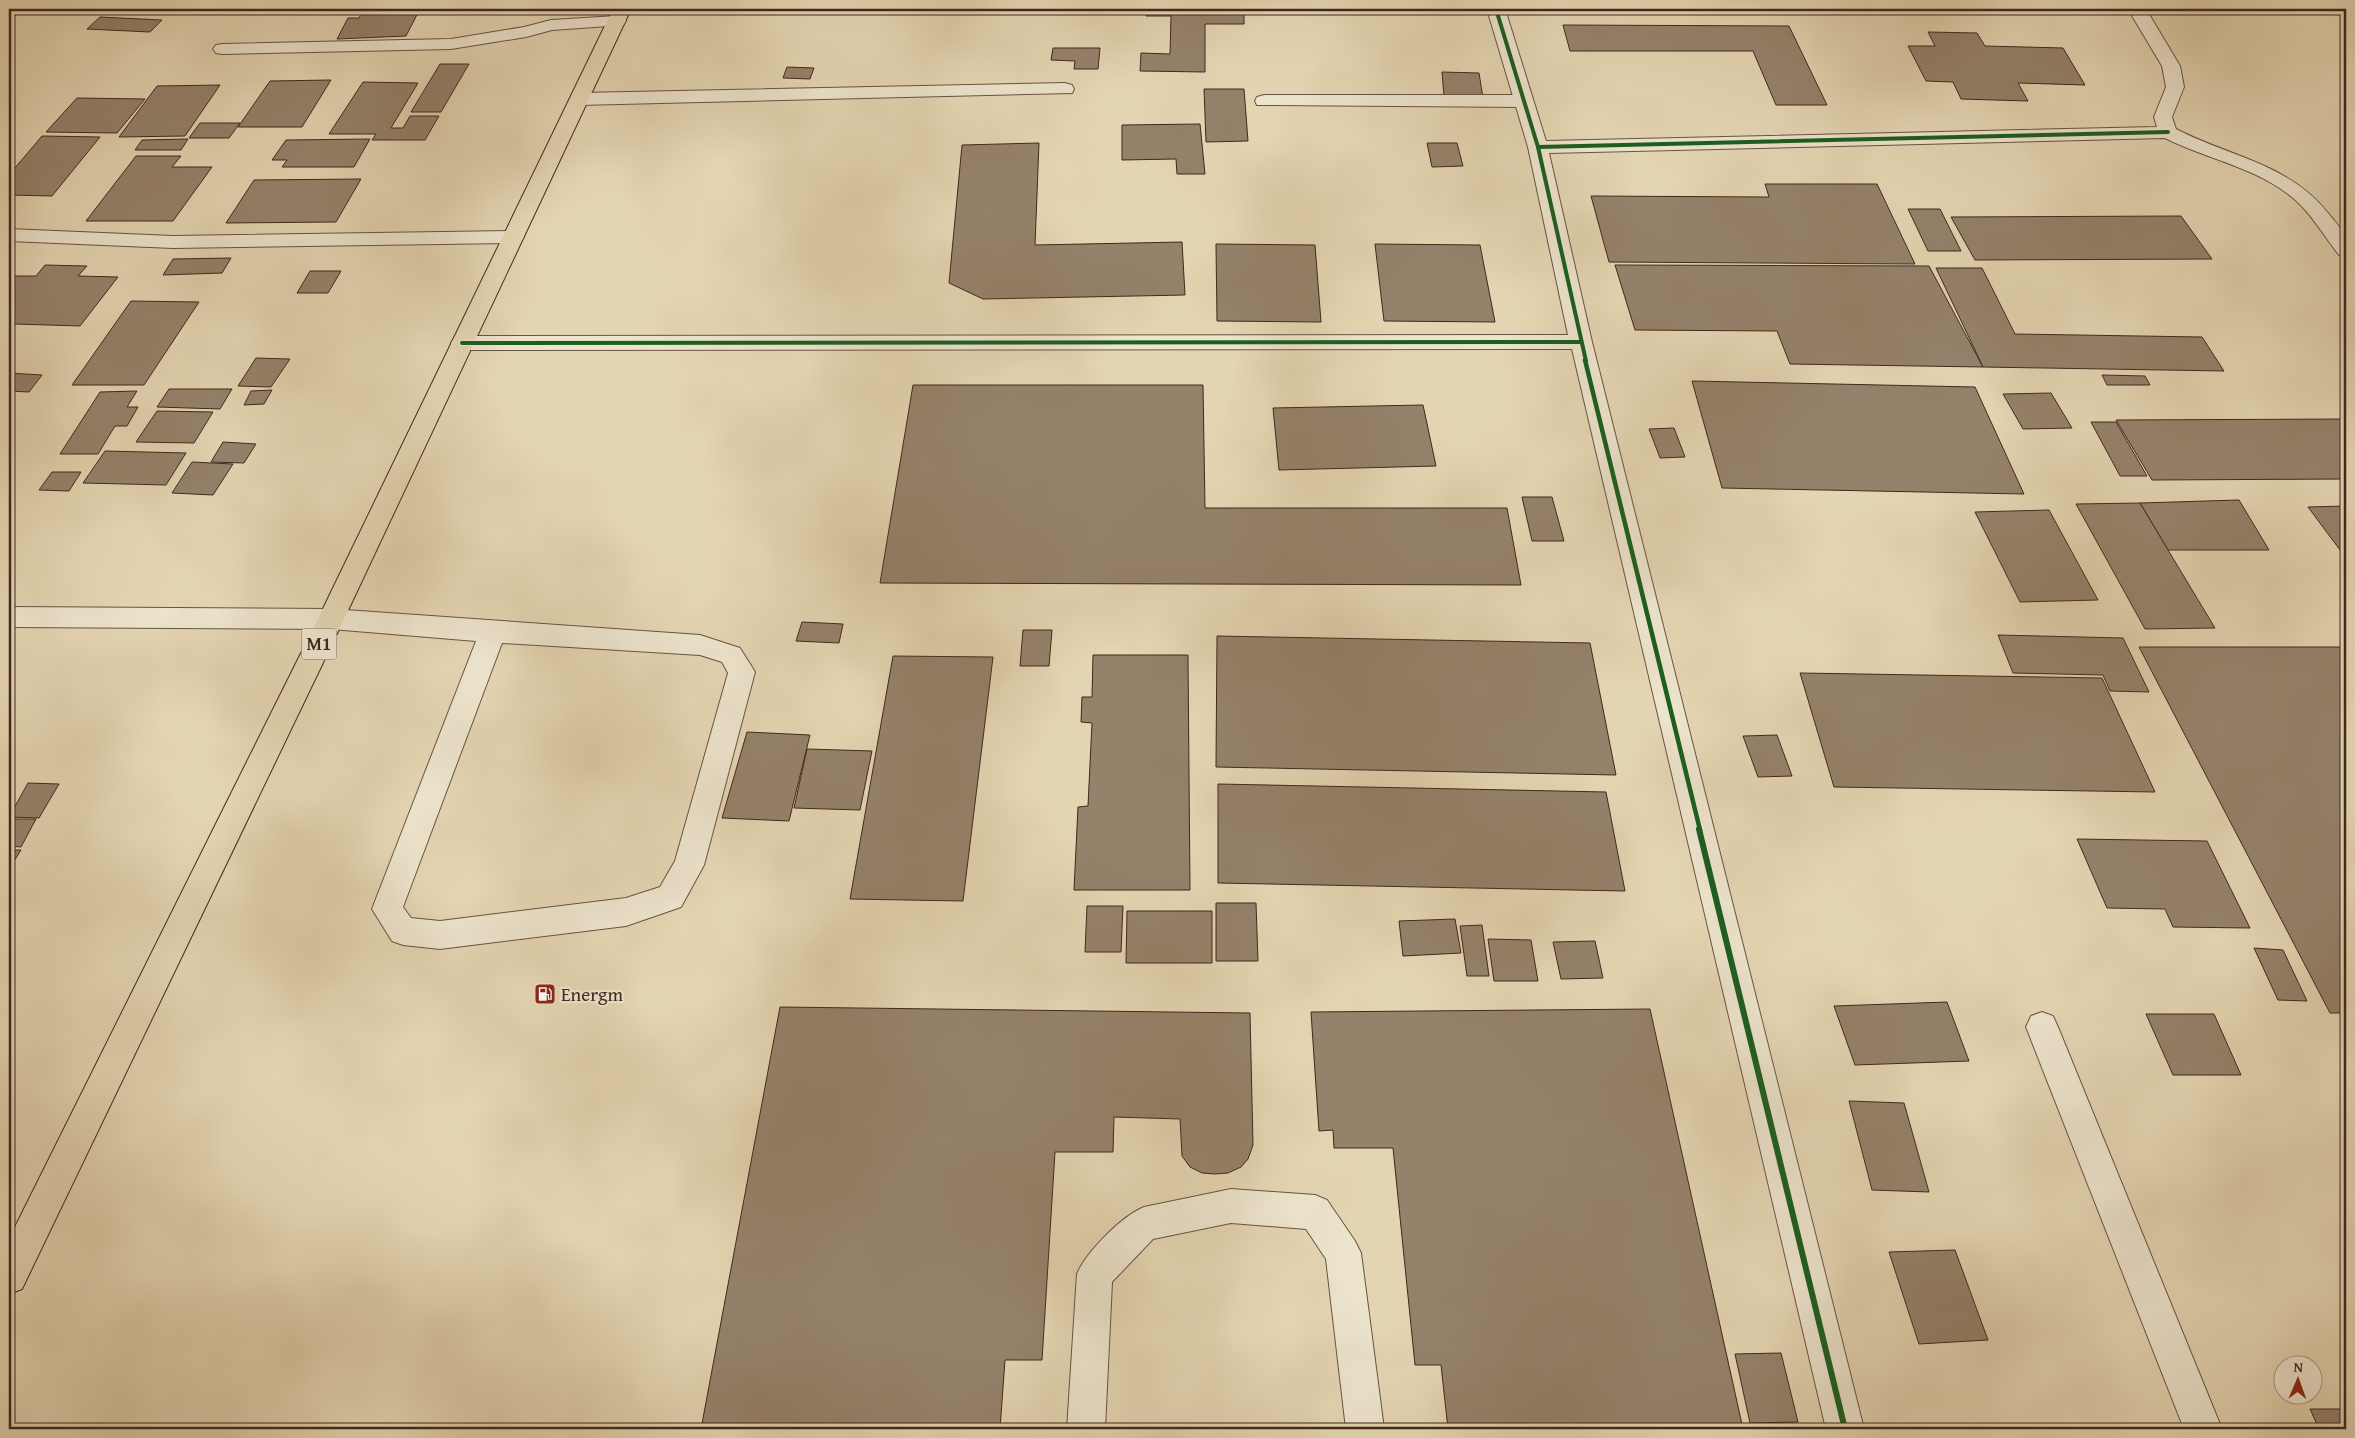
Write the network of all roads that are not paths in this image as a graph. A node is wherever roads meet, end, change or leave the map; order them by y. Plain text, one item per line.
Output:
1 (1496, 9) edge
2 (2137, 9) edge
3 (619, 15) edge
4 (222, 49) dead end
5 (1065, 90) dead end
6 (580, 98) junction
7 (1264, 101) dead end
8 (1524, 101) junction
9 (2168, 132) junction
10 (1538, 147) junction
11 (9, 235) edge
12 (514, 237) junction
13 (2346, 250) edge
14 (1581, 342) junction
15 (462, 343) junction
16 (9, 617) edge
17 (331, 619) junction
18 (492, 632) junction
19 (2042, 1027) dead end
20 (18, 1240) edge
21 (9, 1276) edge
22 (1086, 1429) edge
23 (1365, 1429) edge
24 (1845, 1429) edge
25 (2203, 1429) edge

1 - 8 street
2 - 9 street
3 - 4 street
3 - 6 highway, M1
5 - 6 street
6 - 12 highway, M1
7 - 8 street
8 - 10 street
9 - 10 street
9 - 13 street
10 - 14 street
11 - 12 street
12 - 15 highway, M1
14 - 15 street
14 - 24 street
15 - 17 highway, M1
16 - 17 street
17 - 18 street
17 - 20 highway, M1
18 - 18 street
19 - 25 street
20 - 21 highway, M1
22 - 23 street

